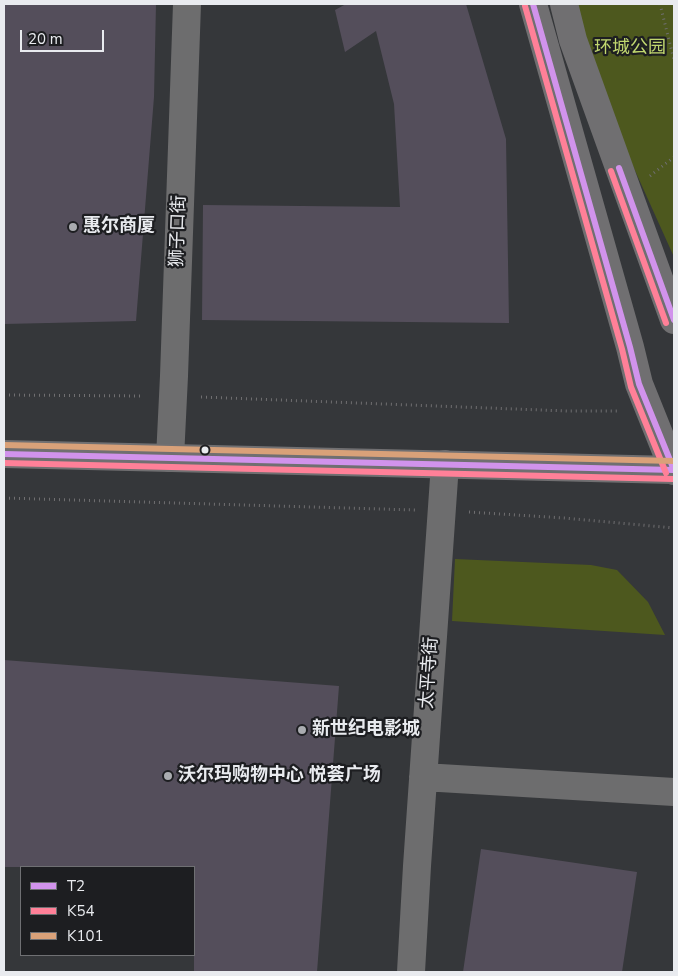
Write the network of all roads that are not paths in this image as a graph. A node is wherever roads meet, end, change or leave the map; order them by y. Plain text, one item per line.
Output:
1 (188, 4) edge
2 (533, 4) edge
3 (564, 4) edge
4 (674, 320) edge
5 (4, 454) edge
6 (170, 458) junction
7 (445, 464) junction
8 (674, 470) edge
9 (423, 777) junction
10 (674, 792) edge
11 (411, 972) edge

1 - 6 street, 狮子口街
2 - 8 main road
3 - 4 main road
5 - 6 main road
6 - 7 main road
7 - 8 main road
7 - 9 street, 太平寺街
9 - 10 street
9 - 11 street, 太平寺街

